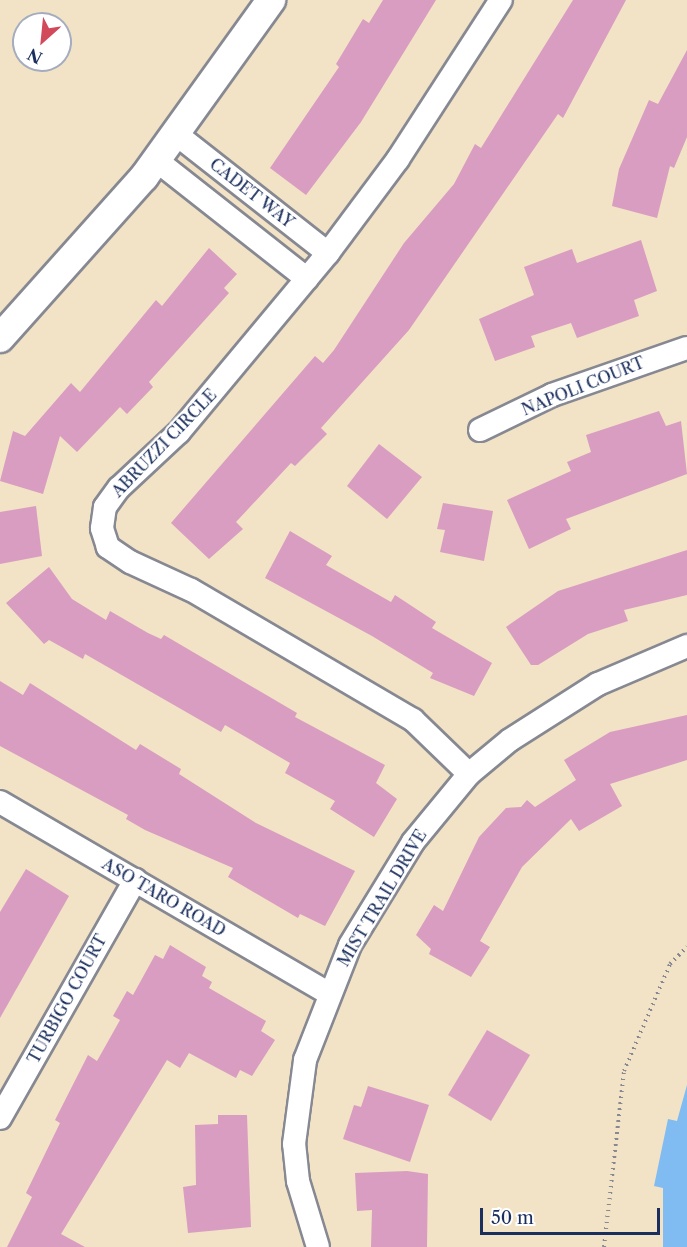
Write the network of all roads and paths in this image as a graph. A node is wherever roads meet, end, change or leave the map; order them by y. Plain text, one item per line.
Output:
1 (272, 0) edge
2 (501, 0) edge
3 (176, 134) junction
4 (156, 160) junction
5 (328, 253) junction
6 (307, 279) junction
7 (0, 338) edge
8 (687, 348) edge
9 (480, 430) dead end
10 (687, 646) edge
11 (469, 774) junction
12 (0, 802) edge
13 (135, 880) junction
14 (687, 947) edge
15 (328, 993) junction
16 (0, 1118) edge
17 (318, 1247) edge
18 (604, 1247) edge

1 - 3 street
2 - 5 street, ABRUZZI CIRCLE
3 - 4 street
3 - 5 street, CADET WAY
4 - 6 street, CADET WAY
4 - 7 street
5 - 6 street, ABRUZZI CIRCLE
6 - 11 street, ABRUZZI CIRCLE
8 - 9 street, NAPOLI COURT
10 - 11 street, MIST TRAIL DRIVE
11 - 15 street, MIST TRAIL DRIVE
12 - 13 street, ASO TARO ROAD
13 - 15 street, ASO TARO ROAD
13 - 16 street, TURBIGO COURT
14 - 18 path
15 - 17 street, MIST TRAIL DRIVE

